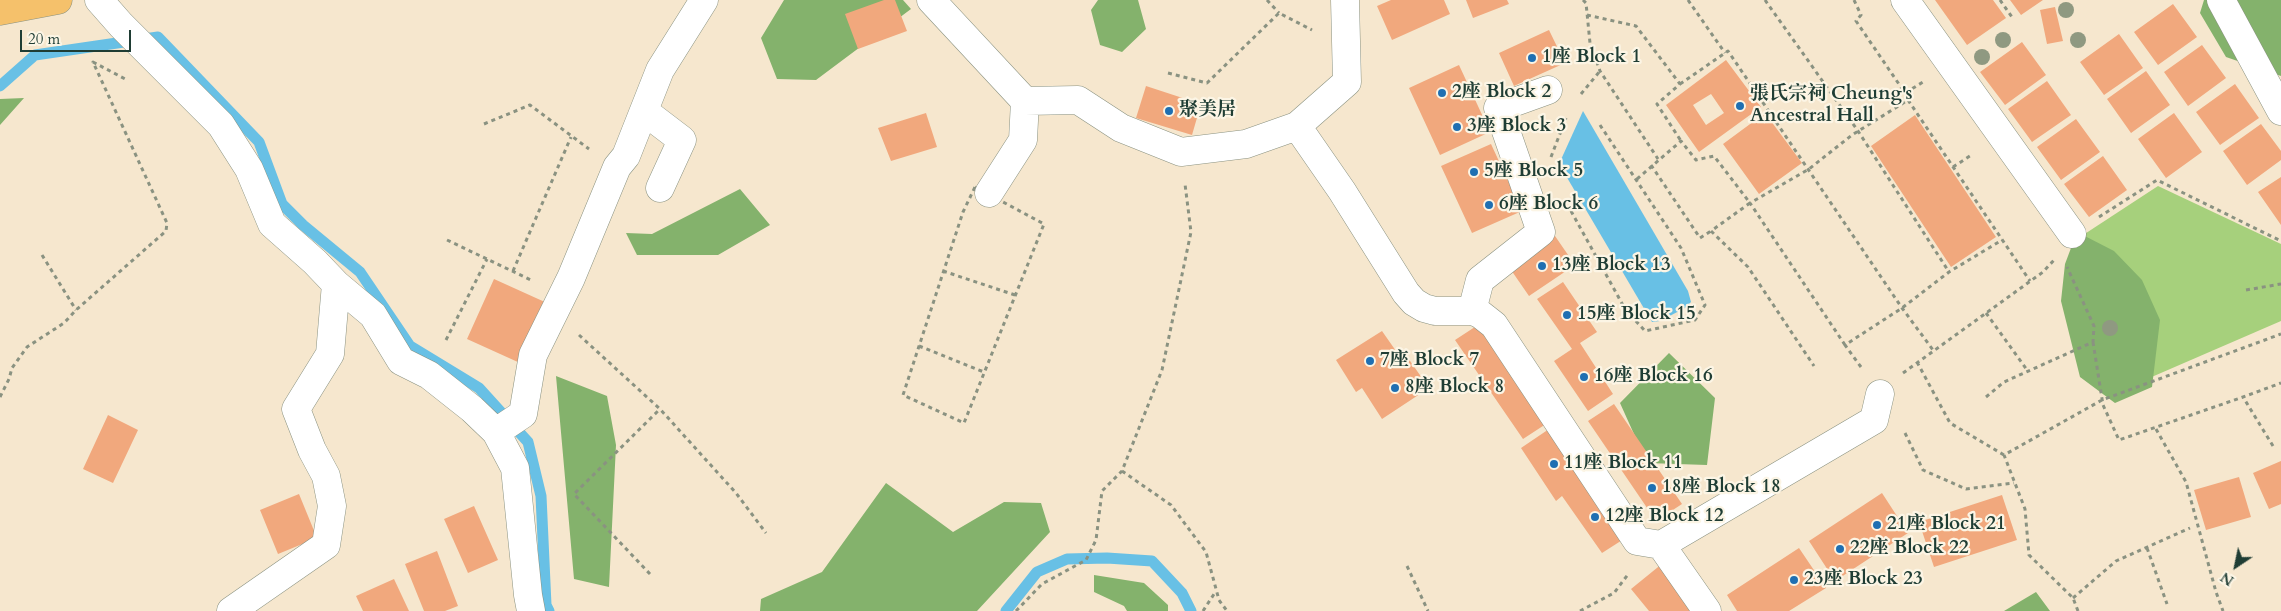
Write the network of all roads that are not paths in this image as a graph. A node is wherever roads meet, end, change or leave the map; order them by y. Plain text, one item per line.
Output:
1 (58, 0) edge
2 (99, 0) edge
3 (704, 0) edge
4 (931, 0) edge
5 (1345, 0) edge
6 (1906, 0) edge
7 (2221, 0) edge
8 (0, 11) edge
9 (1548, 90) dead end
10 (1025, 101) junction
11 (644, 111) junction
12 (2281, 111) edge
13 (1297, 126) junction
14 (660, 188) dead end
15 (988, 193) road end
16 (2072, 234) dead end
17 (336, 284) junction
18 (1472, 311) junction
19 (1880, 394) road end
20 (507, 425) junction
21 (1660, 545) junction
22 (231, 611) edge
23 (532, 611) edge
24 (1707, 611) edge

1 - 8 main road
2 - 17 street
3 - 11 street
4 - 10 street
5 - 13 street
6 - 16 street
7 - 12 street
9 - 18 street
10 - 13 street
10 - 15 street
11 - 14 street
11 - 20 street
13 - 18 street
17 - 20 street
17 - 22 street
18 - 21 street
19 - 21 street
20 - 23 street
21 - 24 street

